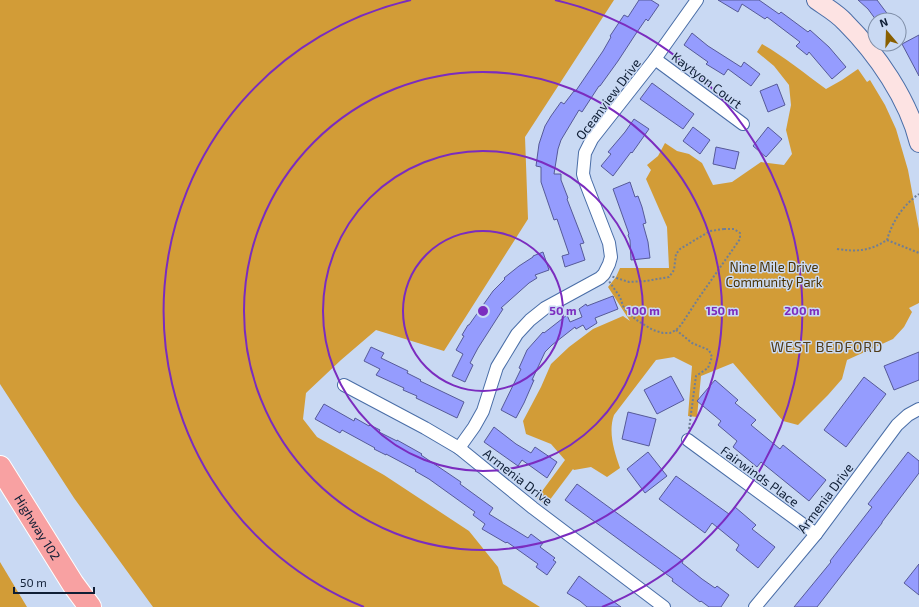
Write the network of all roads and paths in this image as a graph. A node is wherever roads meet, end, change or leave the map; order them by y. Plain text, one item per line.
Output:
1 (697, 0) edge
2 (816, 0) edge
3 (655, 59) junction
4 (743, 124) dead end
5 (919, 143) edge
6 (919, 194) edge
7 (887, 240) junction
8 (837, 249) dead end
9 (919, 253) edge
10 (604, 274) junction
11 (676, 330) junction
12 (344, 385) dead end
13 (919, 409) edge
14 (688, 440) joint
15 (459, 448) junction
16 (0, 467) edge
17 (0, 496) edge
18 (816, 534) junction
19 (73, 584) junction
20 (72, 607) edge
21 (90, 607) edge
22 (95, 607) edge
23 (664, 607) edge
24 (755, 607) edge

1 - 3 street, Oceanview Drive
2 - 5 street
3 - 4 street, Kaytyon Court
3 - 10 street, Oceanview Drive
6 - 7 path
7 - 8 path
7 - 9 path
10 - 11 path
10 - 11 path
10 - 15 street
11 - 14 path
12 - 15 street, Armenia Drive
13 - 18 street, Armenia Drive
14 - 18 street, Fairwinds Place
15 - 23 street, Armenia Drive
16 - 19 highway, Highway 102
17 - 20 highway, Highway 102
18 - 24 street, Armenia Drive
19 - 21 highway, Highway 102
19 - 22 highway

